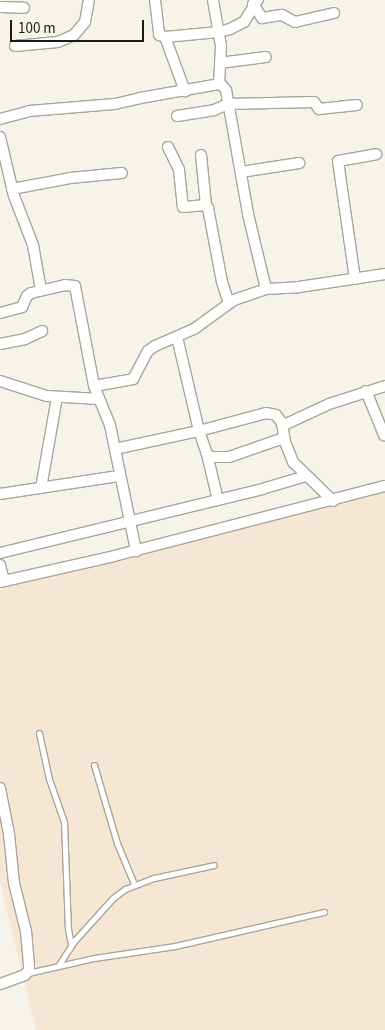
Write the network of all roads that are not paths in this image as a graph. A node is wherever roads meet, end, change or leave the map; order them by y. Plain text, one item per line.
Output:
1 (89, 0) edge
2 (155, 0) edge
3 (213, 0) edge
4 (256, 2) edge
5 (0, 7) edge
6 (24, 8) dead end
7 (334, 13) dead end
8 (219, 32) junction
9 (165, 37) junction
10 (15, 46) dead end
11 (266, 57) dead end
12 (220, 63) junction
13 (220, 84) junction
14 (185, 91) junction
15 (228, 104) junction
16 (357, 105) dead end
17 (177, 116) dead end
18 (0, 120) edge
19 (0, 137) edge
20 (168, 147) dead end
21 (376, 154) dead end
22 (201, 155) dead end
23 (299, 163) dead end
24 (241, 172) junction
25 (122, 173) dead end
26 (12, 189) junction
27 (206, 205) junction
28 (385, 274) edge
29 (355, 279) junction
30 (266, 289) junction
31 (42, 290) junction
32 (229, 303) junction
33 (0, 313) edge
34 (42, 332) dead end
35 (177, 337) junction
36 (0, 344) edge
37 (0, 381) edge
38 (94, 386) junction
39 (385, 386) edge
40 (366, 391) junction
41 (57, 397) junction
42 (99, 399) junction
43 (282, 424) junction
44 (199, 431) junction
45 (384, 435) dead end
46 (284, 438) junction
47 (115, 449) junction
48 (207, 454) junction
49 (119, 476) junction
50 (306, 476) junction
51 (385, 486) edge
52 (41, 488) junction
53 (0, 494) edge
54 (218, 500) junction
55 (333, 501) junction
56 (130, 522) junction
57 (136, 551) junction
58 (0, 553) edge
59 (0, 565) edge
60 (2, 581) edge
61 (39, 733) dead end
62 (94, 765) dead end
63 (0, 788) edge
64 (214, 865) dead end
65 (134, 884) junction
66 (324, 912) dead end
67 (71, 946) junction
68 (58, 966) junction
69 (28, 974) junction
70 (0, 984) edge

1 - 10 street
2 - 9 street
3 - 8 street
4 - 7 street
4 - 8 street
5 - 6 street
8 - 9 street
8 - 12 street
9 - 14 street
11 - 12 street
12 - 13 street
13 - 14 street
13 - 15 street
14 - 18 street
15 - 16 street
15 - 17 street
15 - 24 street
19 - 26 street
20 - 27 street
21 - 29 street
22 - 27 street
23 - 24 street
24 - 30 street
25 - 26 street
26 - 31 street
27 - 32 street
28 - 29 street
29 - 30 street
30 - 32 street
31 - 33 street
31 - 38 street
32 - 35 street
34 - 36 street
35 - 38 street
35 - 44 street
37 - 41 street
38 - 42 street
39 - 40 street
40 - 43 street
40 - 45 street
41 - 42 street
41 - 52 street
42 - 47 street
43 - 44 street
43 - 46 street
44 - 47 street
44 - 48 street
46 - 48 street
46 - 50 street
47 - 49 street
48 - 54 street
49 - 52 street
49 - 56 street
50 - 54 street
50 - 55 street
51 - 55 street
52 - 53 street
54 - 56 street
55 - 57 street
56 - 57 street
56 - 58 street
57 - 60 street
59 - 60 street
61 - 67 lane
62 - 65 lane
63 - 69 street
64 - 65 lane
65 - 67 lane
66 - 68 lane
67 - 68 lane
68 - 69 lane
69 - 70 street

